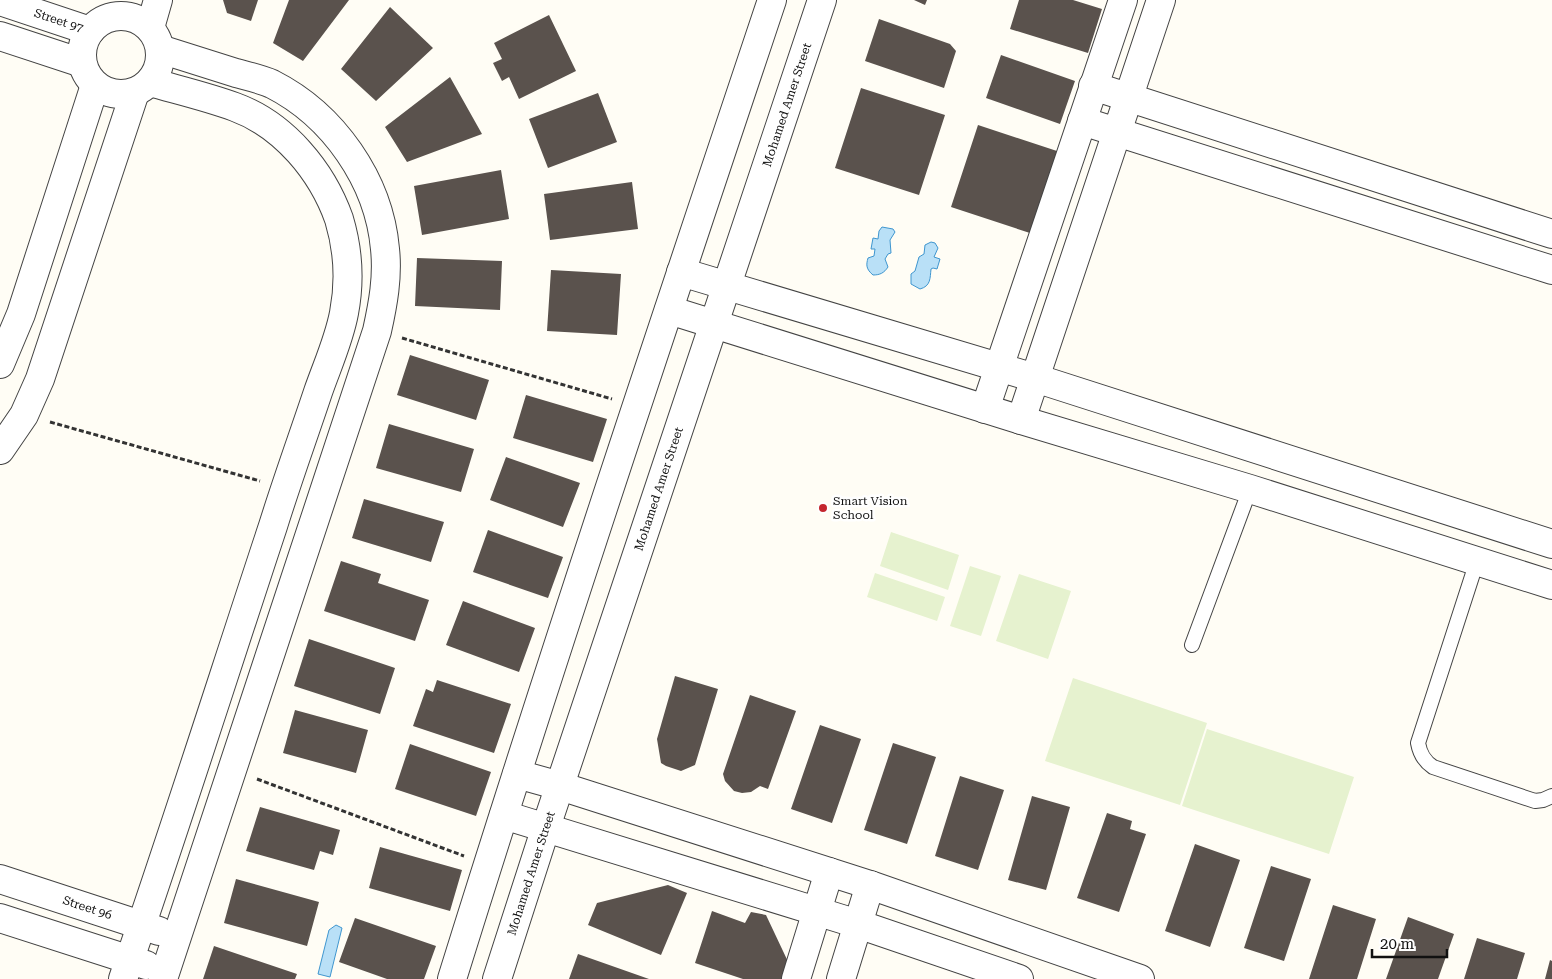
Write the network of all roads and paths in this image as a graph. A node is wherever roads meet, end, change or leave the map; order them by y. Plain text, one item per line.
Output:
1 (158, 0) edge
2 (772, 0) edge
3 (822, 0) edge
4 (1123, 0) edge
5 (1161, 0) edge
6 (0, 1) edge
7 (115, 9) edge
8 (90, 31) junction
9 (0, 36) edge
10 (155, 38) junction
11 (88, 74) junction
12 (1093, 86) junction
13 (143, 87) junction
14 (1128, 97) junction
15 (1082, 121) junction
16 (1116, 132) junction
17 (1552, 234) edge
18 (1552, 270) edge
19 (681, 272) junction
20 (727, 286) junction
21 (10, 310) edge
22 (669, 310) junction
23 (714, 324) junction
24 (57, 327) junction
25 (377, 331) junction
26 (0, 364) edge
27 (999, 367) junction
28 (1035, 378) junction
29 (637, 406) junction
30 (985, 409) junction
31 (24, 415) junction
32 (1021, 420) junction
33 (0, 450) edge
34 (285, 488) junction
35 (1250, 489) junction
36 (1552, 544) edge
37 (1477, 561) junction
38 (1552, 585) edge
39 (1192, 645) dead end
40 (233, 770) junction
41 (518, 774) junction
42 (560, 786) junction
43 (1552, 796) edge
44 (504, 815) junction
45 (546, 827) junction
46 (488, 865) junction
47 (829, 872) junction
48 (0, 879) edge
49 (870, 885) junction
50 (817, 911) junction
51 (0, 918) edge
52 (858, 924) junction
53 (141, 925) junction
54 (177, 936) junction
55 (126, 969) edge
56 (164, 975) edge
57 (452, 979) edge
58 (497, 979) edge
59 (796, 979) edge
60 (841, 979) edge
61 (1019, 979) edge
62 (1140, 979) edge

1 - 10 street
2 - 19 street
3 - 20 street, Mohamed Amer Street
4 - 12 street
5 - 14 street
6 - 8 street, Street 97
7 - 8 street
7 - 10 street
8 - 11 street
9 - 11 street
10 - 13 street
10 - 25 street
11 - 13 street
11 - 21 street
12 - 14 street
12 - 15 street
13 - 24 street
13 - 34 street
14 - 16 street
14 - 17 street
15 - 16 street
15 - 27 street
16 - 18 street
16 - 28 street
19 - 20 street
19 - 22 street
20 - 23 street, Mohamed Amer Street
20 - 27 street
21 - 24 street
21 - 26 street
22 - 23 street
22 - 29 street
23 - 30 street
23 - 42 street, Mohamed Amer Street
24 - 31 street
25 - 29 path
25 - 40 street
27 - 28 street
27 - 30 street
28 - 32 street
28 - 36 street
29 - 41 street
30 - 32 street
31 - 33 street
31 - 34 path
32 - 35 street
34 - 53 street
35 - 37 street
35 - 39 lane
37 - 38 street
37 - 43 lane
40 - 46 path
40 - 54 street
41 - 42 street
41 - 44 street
42 - 45 street, Mohamed Amer Street
42 - 47 street
44 - 45 street
44 - 46 street
45 - 50 street
45 - 58 street, Mohamed Amer Street
46 - 57 street
47 - 49 street
47 - 50 street
48 - 53 street, Street 96
49 - 52 street
49 - 62 street
50 - 52 street
50 - 59 street
51 - 55 street
52 - 60 street
52 - 61 street
53 - 54 street, Street 96
53 - 55 street
54 - 56 street
55 - 56 street

